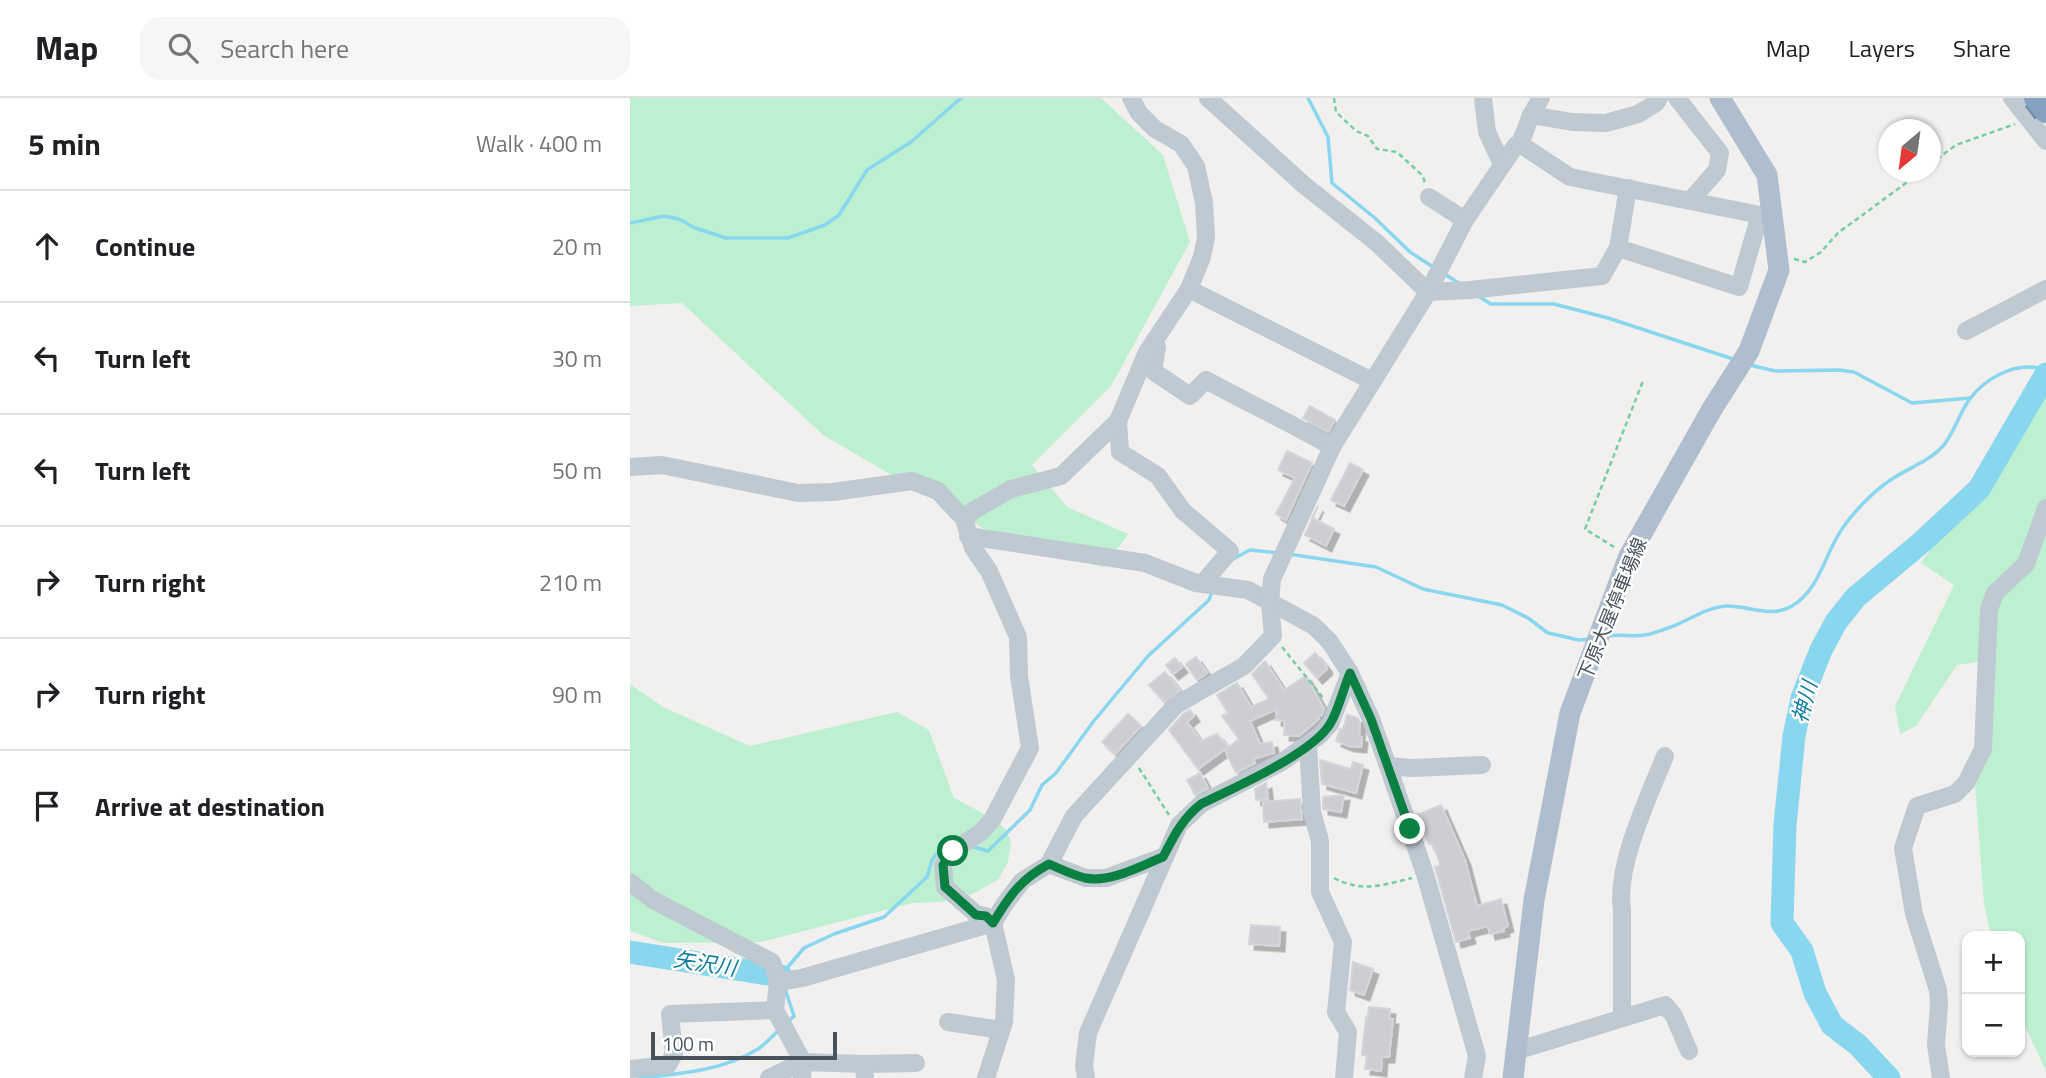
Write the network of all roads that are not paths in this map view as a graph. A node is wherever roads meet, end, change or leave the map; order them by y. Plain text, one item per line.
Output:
1 (1131, 98) edge
2 (1208, 98) edge
3 (1483, 98) edge
4 (1541, 98) edge
5 (1659, 98) edge
6 (1677, 98) edge
7 (1720, 98) edge
8 (2012, 98) edge
9 (1531, 116) junction
10 (2040, 118) edge
11 (1520, 144) junction
12 (1502, 164) junction
13 (1628, 188) junction
14 (1429, 197) road end
15 (1690, 201) junction
16 (1465, 220) junction
17 (1618, 248) junction
18 (1189, 289) junction
19 (2046, 289) edge
20 (1428, 292) junction
21 (1966, 331) dead end
22 (1159, 336) junction
23 (1372, 381) junction
24 (1118, 421) junction
25 (1332, 447) junction
26 (630, 467) edge
27 (2046, 508) edge
28 (966, 527) junction
29 (1203, 583) junction
30 (1270, 603) junction
31 (1350, 673) junction
32 (1308, 745) junction
33 (1665, 756) dead end
34 (1482, 765) dead end
35 (1388, 766) junction
36 (1163, 857) junction
37 (1049, 864) junction
38 (630, 881) edge
39 (982, 922) junction
40 (778, 982) junction
41 (775, 1010) junction
42 (1622, 1018) junction
43 (948, 1023) dead end
44 (1001, 1030) junction
45 (1516, 1051) junction
46 (1689, 1051) dead end
47 (915, 1063) dead end
48 (630, 1069) edge
49 (802, 1070) edge
50 (864, 1071) edge
51 (769, 1078) edge
52 (986, 1078) edge
53 (1086, 1078) edge
54 (1344, 1078) edge
55 (1473, 1078) edge
56 (1513, 1078) edge
57 (1941, 1078) edge

1 - 18 street
2 - 20 street
3 - 12 street
4 - 9 street
5 - 9 street
6 - 15 street
7 - 45 main road, 下原大屋停車場線
8 - 10 street
9 - 11 street
11 - 12 street
11 - 13 street
12 - 16 street
13 - 15 street
13 - 17 street
14 - 16 street
15 - 17 street
16 - 20 street
17 - 20 street
18 - 22 street
18 - 23 street
19 - 21 street
20 - 23 street
22 - 24 street
22 - 25 street
23 - 25 street
24 - 28 street
24 - 29 street
25 - 30 street
26 - 28 street
27 - 57 street
28 - 29 street
28 - 39 street
29 - 30 street
30 - 31 street
30 - 37 street
31 - 32 street
31 - 35 street
32 - 36 street
32 - 54 street
33 - 42 street
34 - 35 street
35 - 55 street
36 - 37 street
36 - 53 street
37 - 39 street
38 - 40 street
39 - 40 street
39 - 44 street
40 - 41 street
41 - 48 street
41 - 49 street
42 - 45 street
42 - 46 street
43 - 44 street
44 - 52 street
45 - 56 main road, 下原大屋停車場線
47 - 50 street
49 - 50 street
49 - 51 street

